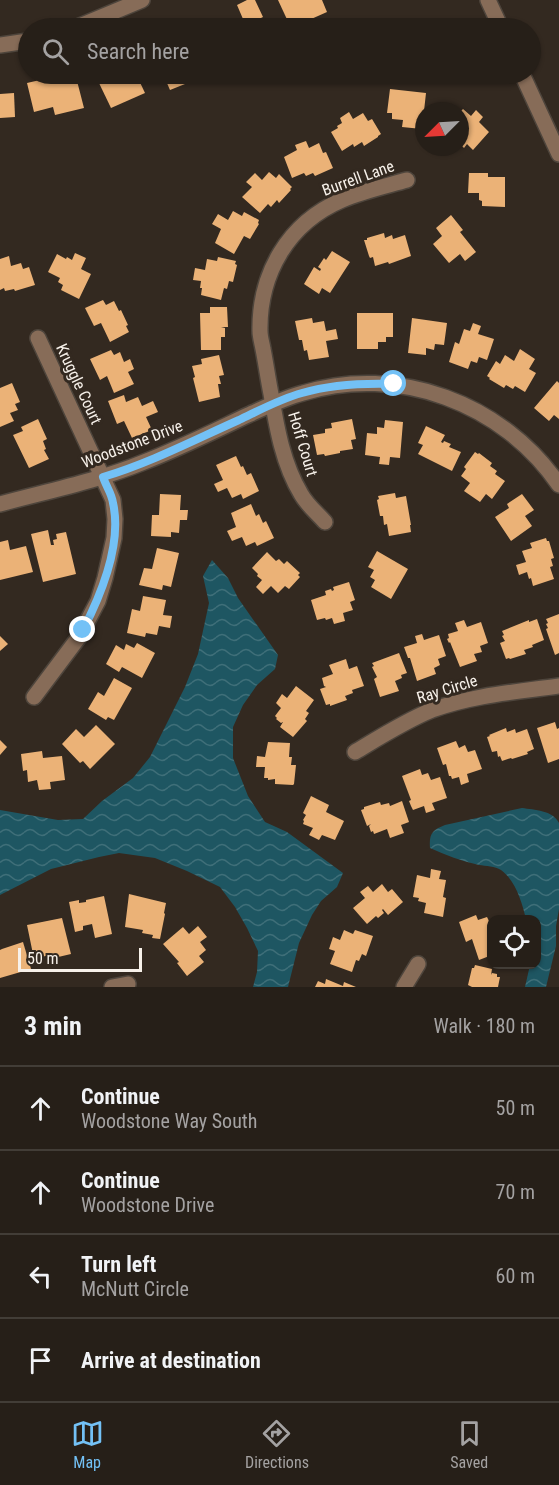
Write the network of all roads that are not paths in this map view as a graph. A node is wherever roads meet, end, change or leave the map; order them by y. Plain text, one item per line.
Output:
1 (142, 0) edge
2 (488, 0) edge
3 (99, 18) edge
4 (496, 18) edge
5 (18, 42) edge
6 (0, 45) edge
7 (527, 84) edge
8 (559, 154) edge
9 (407, 180) dead end
10 (38, 338) dead end
11 (273, 404) junction
12 (103, 477) junction
13 (559, 485) edge
14 (0, 504) edge
15 (325, 522) dead end
16 (559, 686) edge
17 (34, 697) dead end
18 (355, 752) dead end
19 (418, 964) dead end
20 (128, 984) dead end
21 (112, 987) edge
22 (404, 987) edge

1 - 3 street
2 - 4 street
5 - 6 street
7 - 8 street
9 - 11 street, Burrell Lane
10 - 12 street, Kruggle Court
11 - 12 street, Woodstone Drive
11 - 13 street, Woodstone Drive
11 - 15 street, Hoff Court
12 - 14 street, Woodstone Drive
12 - 17 street, Kruggle Court
16 - 18 street, Ray Circle
19 - 22 street
20 - 21 street

